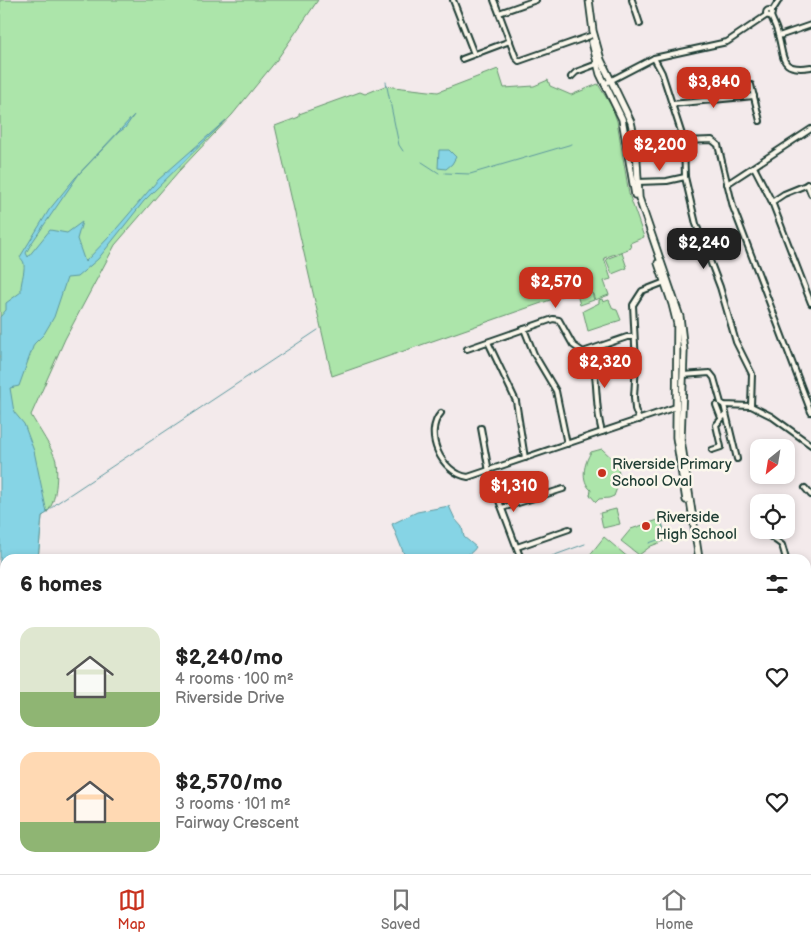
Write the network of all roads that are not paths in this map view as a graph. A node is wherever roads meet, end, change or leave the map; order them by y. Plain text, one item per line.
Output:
1 (454, 0) edge
2 (494, 0) edge
3 (536, 0) edge
4 (587, 0) edge
5 (632, 0) edge
6 (779, 0) edge
7 (499, 14) junction
8 (770, 14) junction
9 (640, 24) dead end
10 (811, 25) edge
11 (590, 36) junction
12 (779, 36) junction
13 (510, 41) junction
14 (474, 54) junction
15 (654, 58) junction
16 (462, 59) dead end
17 (597, 64) junction
18 (811, 67) edge
19 (571, 77) dead end
20 (607, 82) junction
21 (751, 85) dead end
22 (754, 96) junction
23 (672, 104) junction
24 (760, 121) dead end
25 (811, 130) edge
26 (684, 140) junction
27 (754, 167) junction
28 (684, 178) junction
29 (637, 182) junction
30 (727, 184) junction
31 (809, 184) edge
32 (811, 194) edge
33 (772, 202) junction
34 (665, 282) junction
35 (811, 303) edge
36 (524, 329) junction
37 (634, 337) junction
38 (488, 342) junction
39 (467, 349) dead end
40 (590, 350) junction
41 (680, 375) junction
42 (716, 405) dead end
43 (724, 405) junction
44 (751, 406) junction
45 (676, 407) junction
46 (811, 412) edge
47 (441, 413) dead end
48 (725, 414) junction
49 (721, 418) junction
50 (639, 420) junction
51 (481, 428) dead end
52 (602, 432) junction
53 (567, 444) junction
54 (811, 445) edge
55 (712, 450) dead end
56 (525, 458) junction
57 (737, 459) dead end
58 (489, 471) junction
59 (805, 488) dead end
60 (563, 489) dead end
61 (811, 495) edge
62 (502, 508) junction
63 (569, 529) dead end
64 (773, 539) edge
65 (517, 547) junction
66 (519, 554) edge
67 (696, 554) edge
68 (696, 554) edge
69 (784, 554) edge

1 - 14 street
2 - 7 street
3 - 7 street
4 - 11 highway
4 - 20 highway
5 - 9 street
6 - 8 street
7 - 13 street
8 - 12 street
8 - 15 street
10 - 12 street
11 - 13 street
11 - 17 highway
12 - 18 street
13 - 14 street
14 - 16 street
15 - 20 street
15 - 23 street
17 - 19 street
17 - 20 highway
20 - 29 highway
20 - 34 highway
21 - 22 street
22 - 23 street
22 - 24 street
23 - 26 street
25 - 27 street
26 - 28 street
26 - 30 street
27 - 30 street
27 - 33 street
28 - 29 street
28 - 44 street
29 - 41 highway
30 - 46 street
31 - 32 street
31 - 33 street
33 - 35 street
34 - 37 street
34 - 41 highway
36 - 38 street
36 - 40 street
36 - 53 street
37 - 40 street
37 - 50 street
38 - 39 street
38 - 56 street
40 - 52 street
41 - 43 street
41 - 45 highway
41 - 67 highway
42 - 49 street
43 - 44 street
43 - 48 street
44 - 54 street
45 - 50 street
45 - 68 highway
47 - 58 street
48 - 49 street
48 - 57 street
49 - 55 street
50 - 52 street
51 - 58 street
52 - 53 street
53 - 56 street
56 - 58 street
58 - 62 street
59 - 61 street
60 - 62 street
62 - 65 street
63 - 65 street
64 - 69 street
65 - 66 street

